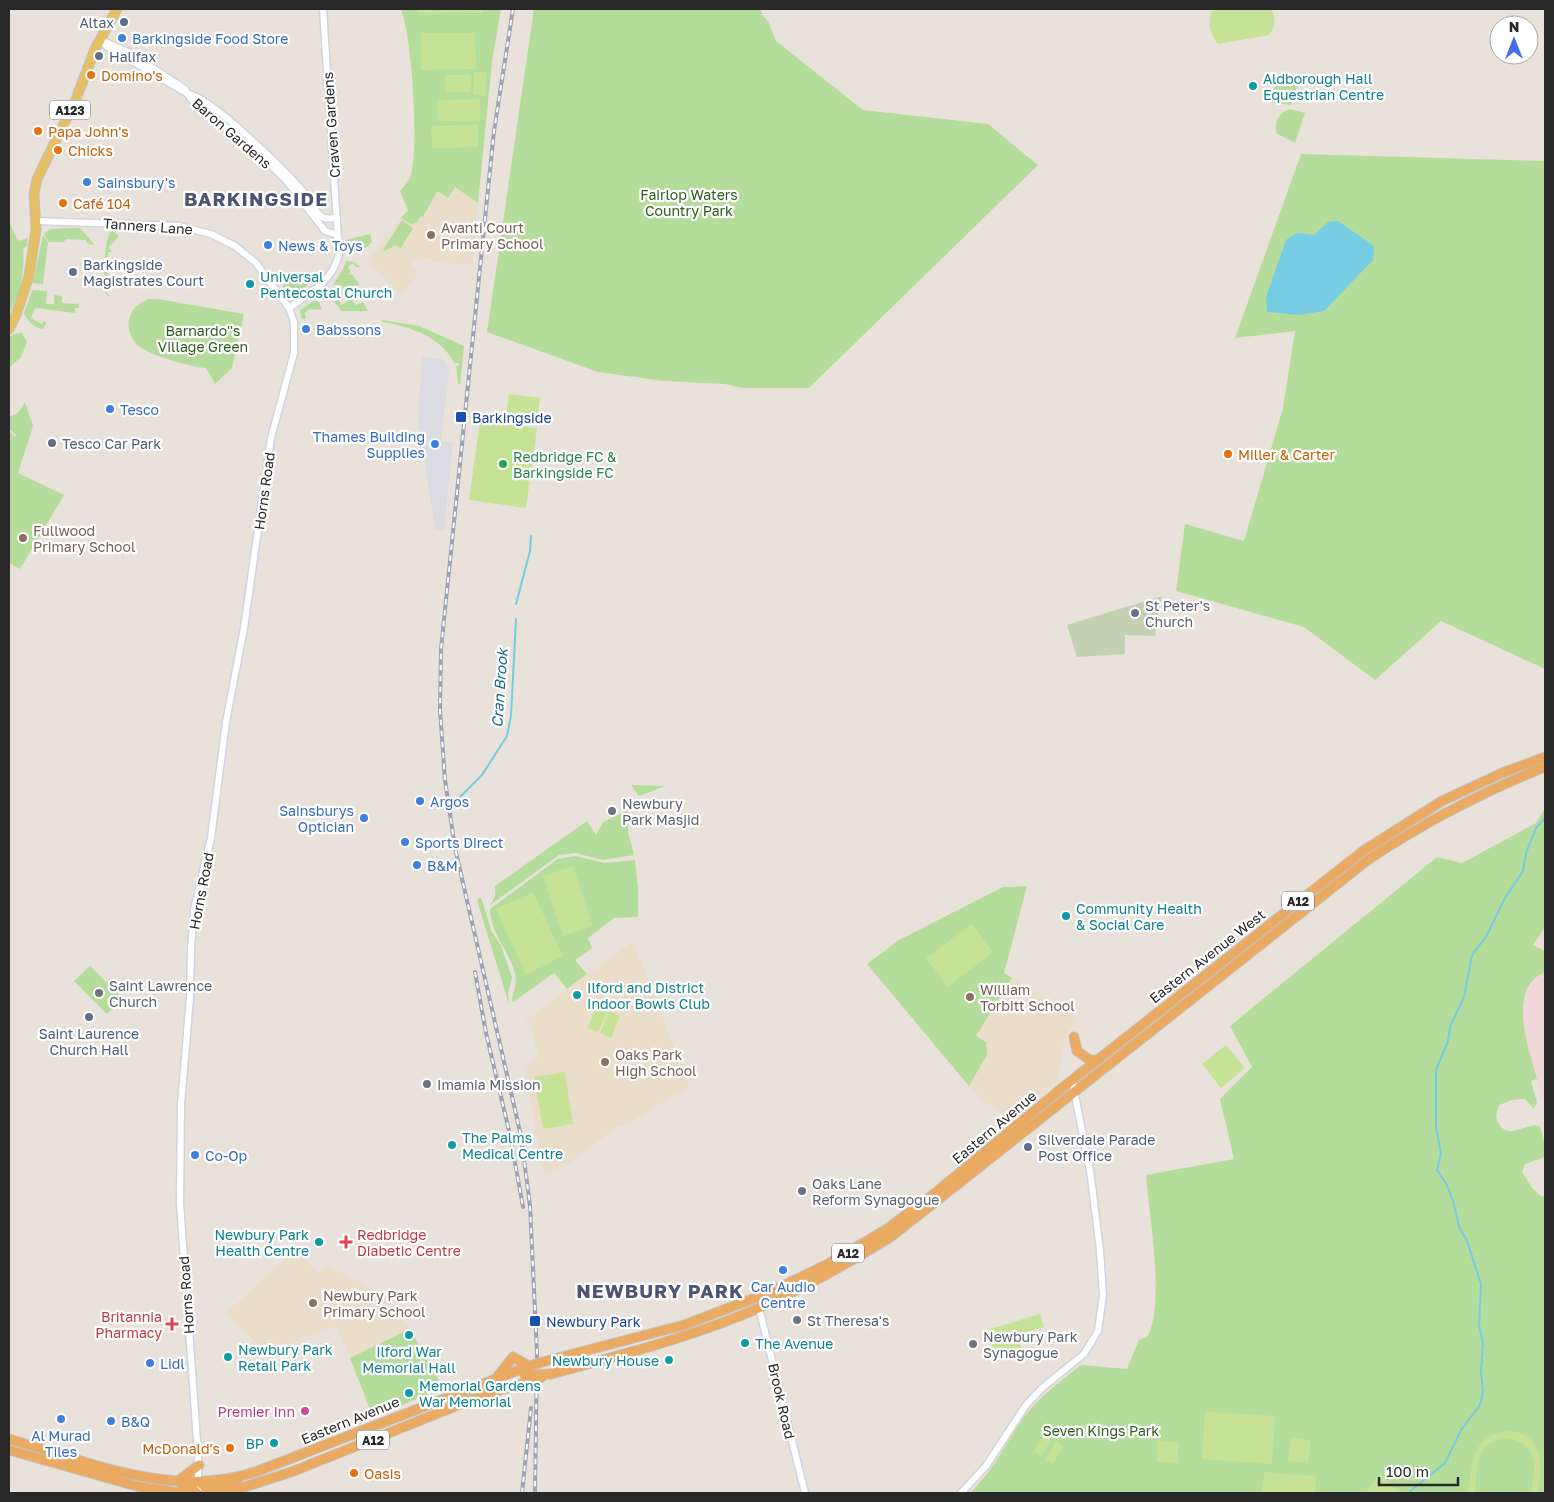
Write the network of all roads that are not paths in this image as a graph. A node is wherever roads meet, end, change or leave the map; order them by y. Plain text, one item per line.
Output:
1 (117, 9) edge
2 (323, 9) edge
3 (100, 40) junction
4 (188, 94) junction
5 (337, 218) junction
6 (36, 221) junction
7 (338, 235) junction
8 (289, 308) junction
9 (9, 329) edge
10 (1545, 756) edge
11 (1545, 767) edge
12 (1074, 1037) dead end
13 (1098, 1060) junction
14 (1072, 1080) junction
15 (1076, 1090) junction
16 (759, 1308) junction
17 (583, 1353) junction
18 (608, 1357) junction
19 (578, 1367) junction
20 (524, 1374) junction
21 (496, 1377) junction
22 (9, 1440) edge
23 (9, 1450) edge
24 (199, 1465) junction
25 (140, 1476) junction
26 (270, 1479) junction
27 (178, 1481) junction
28 (199, 1482) junction
29 (180, 1493) edge
30 (198, 1493) edge
31 (226, 1493) edge
32 (805, 1493) edge
33 (961, 1493) edge

1 - 3 main road, A123
2 - 5 street, Craven Gardens
3 - 4 street, Baron Gardens
3 - 6 main road, A123
4 - 5 street, Baron Gardens
4 - 7 street, Baron Gardens
5 - 7 street, Craven Gardens
6 - 8 street, Tanners Lane
6 - 9 main road, A123
7 - 8 street, Craven Gardens
8 - 24 street, Horns Road
10 - 13 highway, Eastern Avenue West / A12
11 - 15 highway, Eastern Avenue West / A12
12 - 13 highway
13 - 14 highway, Eastern Avenue West / A12
14 - 15 street
14 - 17 highway, Eastern Avenue / A12
15 - 16 highway, Eastern Avenue / A12
15 - 33 street
16 - 18 highway, Eastern Avenue / A12
16 - 32 street, Brook Road
17 - 18 highway
17 - 19 highway
17 - 20 highway, Eastern Avenue / A12, bridge
18 - 19 highway, Eastern Avenue / A12
19 - 20 highway, Eastern Avenue / A12, bridge
20 - 21 highway, Eastern Avenue / A12
20 - 21 highway
20 - 26 highway, Eastern Avenue / A12
21 - 28 highway, Eastern Avenue / A12
22 - 25 highway, Eastern Avenue / A12
23 - 29 highway
24 - 27 highway
24 - 28 street, Horns Road
25 - 27 highway, Eastern Avenue / A12
25 - 30 highway
26 - 28 highway
26 - 31 highway, Eastern Avenue / A12
27 - 28 highway, Eastern Avenue / A12
28 - 30 street, Horns Road

